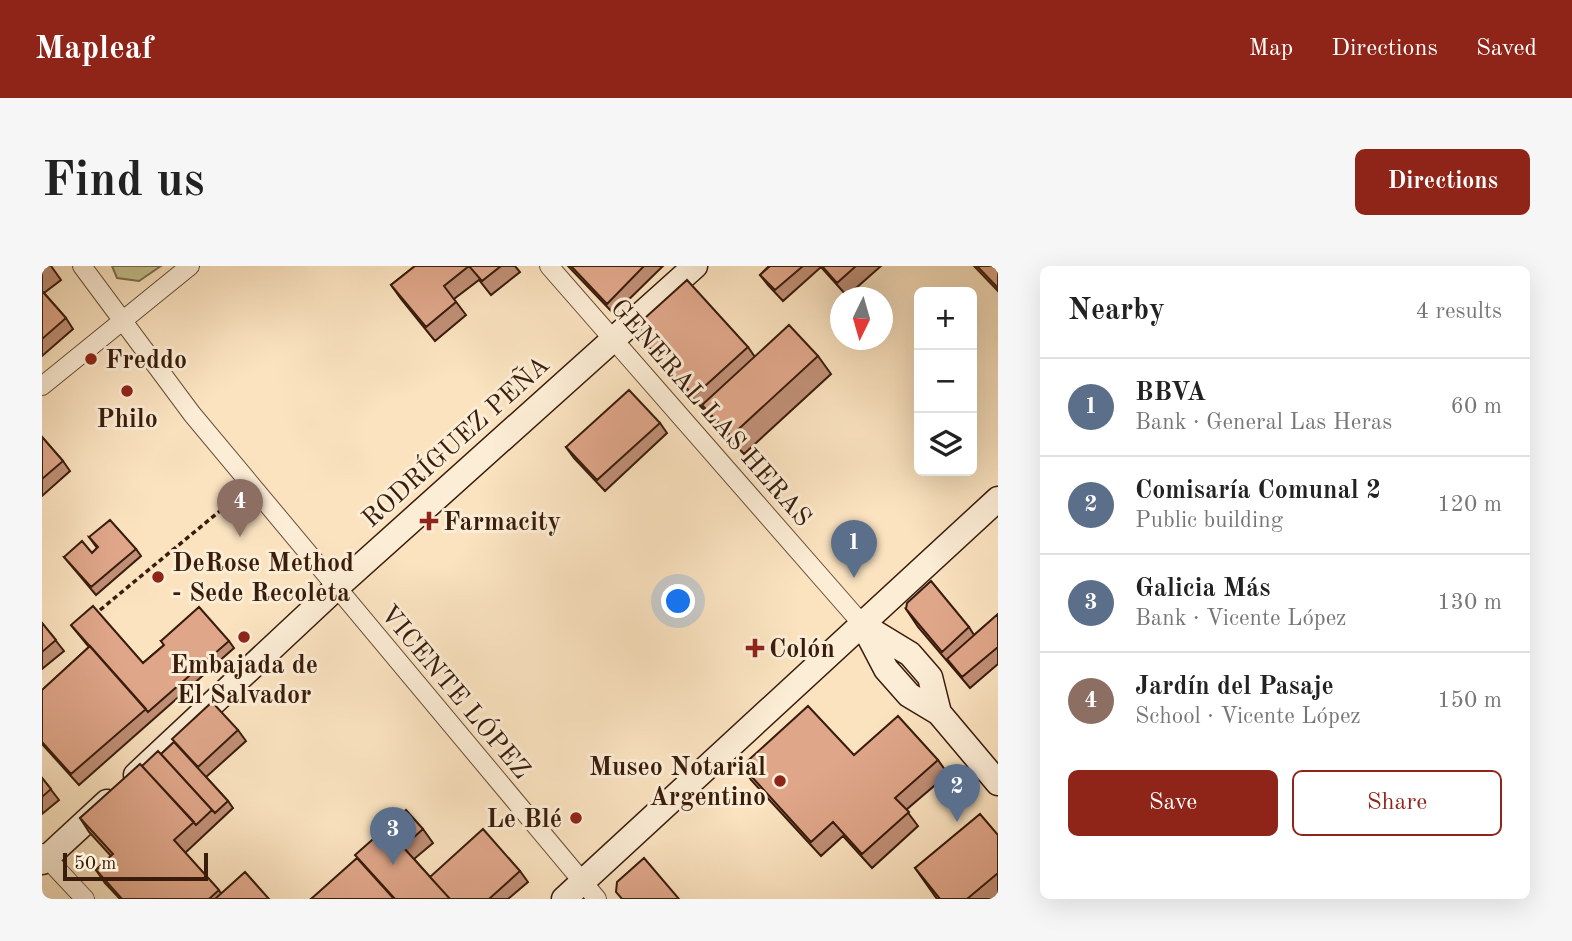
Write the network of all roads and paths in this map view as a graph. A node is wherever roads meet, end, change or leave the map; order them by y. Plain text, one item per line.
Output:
1 (82, 266) edge
2 (190, 266) edge
3 (549, 266) edge
4 (695, 266) edge
5 (120, 319) junction
6 (613, 340) junction
7 (42, 386) edge
8 (251, 486) junction
9 (998, 499) edge
10 (335, 589) junction
11 (100, 610) edge
12 (863, 625) junction
13 (998, 783) edge
14 (44, 858) edge
15 (590, 890) edge
16 (85, 899) edge
17 (564, 899) edge

1 - 5 street, VICENTE LÓPEZ
2 - 5 street
3 - 6 street, GENERAL LAS HERAS
4 - 6 street, RODRÍGUEZ PEÑA
5 - 7 street
5 - 8 street, VICENTE LÓPEZ
6 - 10 street, RODRÍGUEZ PEÑA
6 - 12 street, GENERAL LAS HERAS
8 - 10 street, VICENTE LÓPEZ
8 - 11 path
9 - 12 street
10 - 14 street, RODRÍGUEZ PEÑA
10 - 15 street, VICENTE LÓPEZ
12 - 13 street
12 - 15 street
14 - 16 street
15 - 17 street

